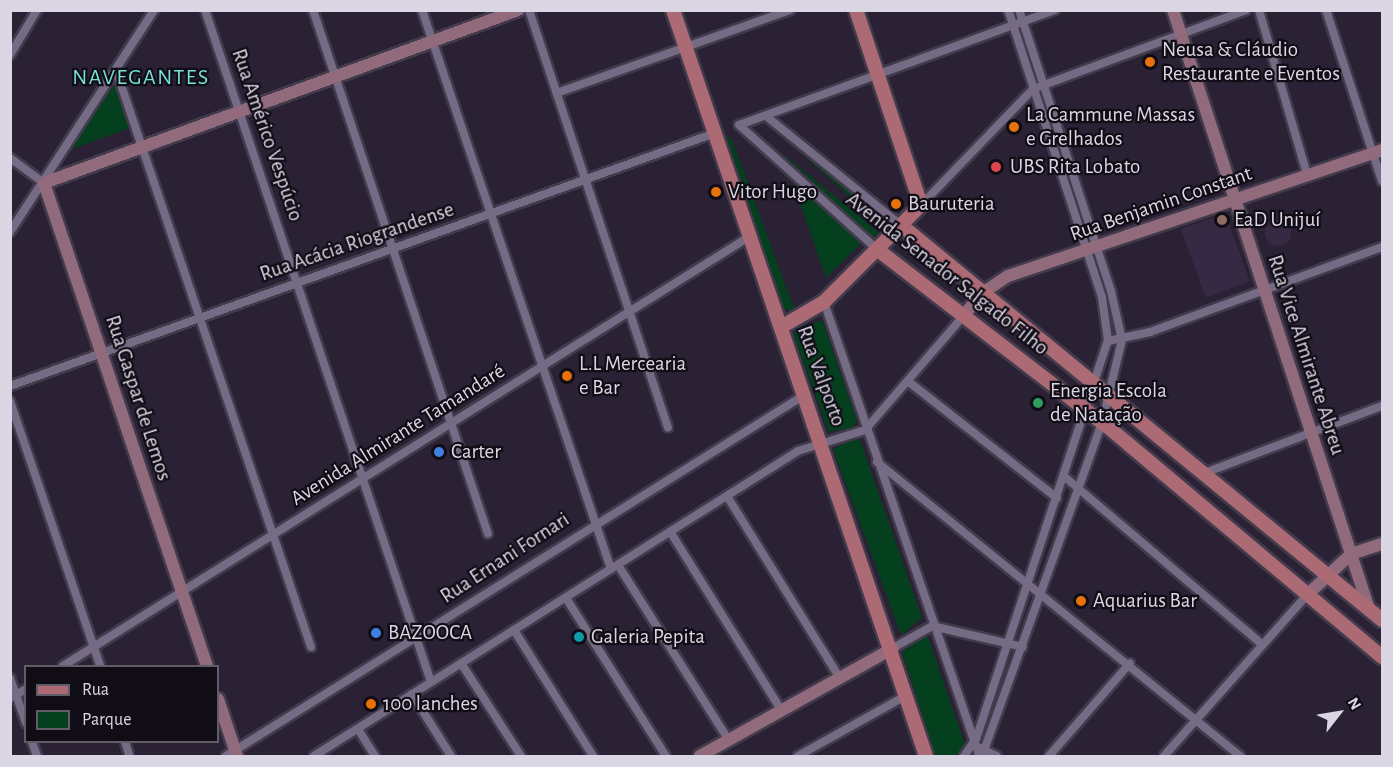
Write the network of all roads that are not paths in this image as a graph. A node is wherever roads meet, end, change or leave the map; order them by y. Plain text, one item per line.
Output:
1 (37, 10) edge
2 (154, 10) edge
3 (205, 10) edge
4 (313, 10) edge
5 (422, 10) edge
6 (518, 10) edge
7 (529, 10) edge
8 (673, 10) edge
9 (790, 10) edge
10 (856, 10) edge
11 (1008, 10) edge
12 (1019, 10) edge
13 (1055, 10) edge
14 (1173, 10) edge
15 (1246, 10) edge
16 (1259, 10) edge
17 (1326, 10) edge
18 (1023, 22) junction
19 (1013, 26) junction
20 (1181, 34) junction
21 (432, 41) junction
22 (686, 49) junction
23 (10, 55) edge
24 (1035, 59) junction
25 (1025, 62) junction
26 (116, 70) junction
27 (879, 75) junction
28 (334, 76) junction
29 (1043, 85) junction
30 (1033, 89) junction
31 (557, 93) junction
32 (239, 110) junction
33 (766, 116) junction
34 (715, 133) junction
35 (1061, 138) junction
36 (1051, 142) junction
37 (141, 145) junction
38 (1378, 152) edge
39 (10, 158) edge
40 (1307, 174) junction
41 (586, 179) junction
42 (1383, 181) edge
43 (44, 183) junction
44 (1234, 199) junction
45 (1082, 204) junction
46 (921, 205) junction
47 (1072, 208) junction
48 (490, 214) junction
49 (902, 226) junction
50 (10, 232) edge
51 (752, 235) junction
52 (1383, 247) edge
53 (1092, 248) junction
54 (393, 249) junction
55 (878, 250) junction
56 (297, 282) junction
57 (1264, 289) junction
58 (981, 294) junction
59 (824, 302) junction
60 (630, 310) junction
61 (965, 314) junction
62 (200, 316) junction
63 (781, 327) junction
64 (1122, 340) junction
65 (1108, 341) junction
66 (103, 352) junction
67 (540, 368) junction
68 (909, 382) junction
69 (10, 386) edge
70 (1097, 386) junction
71 (806, 394) junction
72 (1109, 395) junction
73 (10, 401) edge
74 (1383, 406) edge
75 (1088, 414) junction
76 (1102, 423) junction
77 (450, 427) junction
78 (668, 427) dead end
79 (865, 430) junction
80 (1311, 433) junction
81 (822, 440) junction
82 (876, 461) junction
83 (1207, 472) junction
84 (1066, 478) junction
85 (360, 480) junction
86 (1078, 486) junction
87 (727, 496) junction
88 (1057, 498) junction
89 (594, 522) junction
90 (670, 533) junction
91 (271, 534) junction
92 (488, 534) dead end
93 (1383, 544) edge
94 (1351, 554) junction
95 (615, 567) junction
96 (1326, 573) junction
97 (1026, 582) junction
98 (181, 591) junction
99 (1043, 593) junction
100 (1308, 594) junction
101 (566, 598) junction
102 (1369, 609) junction
103 (1383, 620) edge
104 (932, 626) junction
105 (514, 630) junction
106 (414, 637) junction
107 (1005, 643) junction
108 (1263, 645) junction
109 (311, 647) dead end
110 (1023, 647) junction
111 (94, 648) junction
112 (892, 648) junction
113 (1383, 657) edge
114 (461, 663) junction
115 (1130, 663) junction
116 (65, 665) edge
117 (100, 665) edge
118 (207, 665) edge
119 (838, 675) junction
120 (10, 678) edge
121 (431, 682) junction
122 (412, 694) junction
123 (907, 695) junction
124 (13, 696) edge
125 (219, 703) edge
126 (780, 708) junction
127 (24, 719) edge
128 (1196, 720) junction
129 (358, 729) junction
130 (728, 739) junction
131 (126, 743) edge
132 (974, 745) junction
133 (129, 754) dead end
134 (983, 754) edge
135 (233, 755) edge
136 (314, 756) edge
137 (375, 756) edge
138 (451, 756) edge
139 (521, 756) edge
140 (593, 756) edge
141 (666, 756) edge
142 (700, 756) edge
143 (798, 756) edge
144 (926, 756) edge
145 (964, 756) edge
146 (997, 756) edge
147 (1049, 756) edge
148 (1164, 756) edge
149 (1240, 756) edge

1 - 23 street
2 - 26 street
3 - 32 street, Rua Américo Vespúcio
4 - 28 street
5 - 21 street
6 - 21 street
7 - 31 street
8 - 22 main road, Rua Valporto
9 - 22 street
10 - 27 main road
11 - 19 street
12 - 18 street
13 - 18 street
14 - 20 street, Rua Vice Almirante Abreu
15 - 20 street
16 - 40 street
17 - 38 street
18 - 19 street
18 - 24 street
19 - 25 street
19 - 27 street
20 - 29 street
20 - 44 street, Rua Vice Almirante Abreu
21 - 28 street
21 - 48 street
22 - 31 street
22 - 34 main road, Rua Valporto
24 - 25 street
24 - 29 street
25 - 30 street
26 - 37 street
26 - 43 street
27 - 33 street
27 - 46 main road
28 - 32 street
28 - 54 street
29 - 30 street
29 - 35 street
30 - 36 street
30 - 46 street
31 - 41 street
32 - 37 street
32 - 56 street, Rua Américo Vespúcio
33 - 49 street, Avenida Senador Salgado Filho
33 - 55 street, Avenida Senador Salgado Filho
34 - 41 street, Rua Acácia Riograndense
34 - 51 main road, Rua Valporto
35 - 36 street
35 - 45 street
36 - 47 street
37 - 43 street
37 - 62 street
38 - 40 street, Rua Benjamin Constant
38 - 42 street
39 - 43 street
40 - 44 street, Rua Benjamin Constant
41 - 48 street, Rua Acácia Riograndense
41 - 60 street
43 - 50 street
43 - 66 street, Rua Gaspar de Lemos
44 - 53 street, Rua Benjamin Constant
44 - 57 street, Rua Vice Almirante Abreu
45 - 47 street
45 - 53 street
46 - 49 main road
47 - 53 street
48 - 54 street, Rua Acácia Riograndense
48 - 67 street
49 - 55 main road
49 - 58 main road, Avenida Senador Salgado Filho
51 - 60 street, Avenida Almirante Tamandaré
51 - 63 main road, Rua Valporto
52 - 57 street
53 - 58 street, Rua Benjamin Constant
53 - 64 street
53 - 65 street
54 - 56 street, Rua Acácia Riograndense
54 - 77 street
55 - 59 main road
55 - 61 main road, Avenida Senador Salgado Filho
56 - 62 street, Rua Acácia Riograndense
56 - 85 street, Rua Américo Vespúcio
57 - 64 street
57 - 80 street, Rua Vice Almirante Abreu
58 - 61 street, Rua Benjamin Constant
58 - 70 main road, Avenida Senador Salgado Filho
59 - 63 main road
59 - 79 street, Rua Valporto
60 - 67 street, Avenida Almirante Tamandaré
60 - 78 street
61 - 68 street
61 - 75 main road, Avenida Senador Salgado Filho
62 - 66 street, Rua Acácia Riograndense
62 - 91 street
63 - 71 main road, Rua Valporto
64 - 65 street
64 - 72 street
65 - 70 street
66 - 69 street, Rua Acácia Riograndense
66 - 98 street, Rua Gaspar de Lemos
67 - 77 street, Avenida Almirante Tamandaré
67 - 89 street
68 - 79 street
68 - 88 street
70 - 72 main road, Avenida Senador Salgado Filho
70 - 75 street
71 - 81 main road, Rua Valporto
71 - 89 street, Rua Ernani Fornari
72 - 76 street
72 - 83 main road, Avenida Senador Salgado Filho
73 - 111 street
74 - 80 street
75 - 76 main road, Avenida Senador Salgado Filho
75 - 84 street
76 - 86 street
76 - 100 main road, Avenida Senador Salgado Filho
77 - 85 street, Avenida Almirante Tamandaré
77 - 92 street
79 - 81 street
79 - 82 street, Rua Valporto
80 - 83 street
80 - 94 street, Rua Vice Almirante Abreu
81 - 87 street
81 - 112 main road, Rua Valporto
82 - 97 street
82 - 104 street, Rua Valporto
83 - 96 main road, Avenida Senador Salgado Filho
84 - 86 street
84 - 88 street
85 - 91 street, Avenida Almirante Tamandaré
85 - 106 street, Rua Américo Vespúcio
86 - 99 street
86 - 108 street
87 - 90 street
87 - 119 street
88 - 97 street
89 - 95 street
89 - 106 street, Rua Ernani Fornari
90 - 95 street
90 - 126 street
91 - 98 street, Avenida Almirante Tamandaré
91 - 109 street
93 - 94 street
94 - 96 street
94 - 102 street, Rua Vice Almirante Abreu
95 - 101 street
95 - 130 street
96 - 100 street
96 - 102 main road, Avenida Senador Salgado Filho
97 - 99 street
97 - 107 street
98 - 111 street, Avenida Almirante Tamandaré
98 - 118 street, Rua Gaspar de Lemos
99 - 110 street
99 - 115 street
100 - 108 street
100 - 113 main road, Avenida Senador Salgado Filho
101 - 105 street
101 - 141 street
102 - 103 main road, Avenida Senador Salgado Filho
104 - 107 street
104 - 112 street
104 - 132 street, Rua Valporto
105 - 114 street
105 - 140 street
106 - 121 street, Rua Américo Vespúcio
106 - 135 street, Rua Ernani Fornari
107 - 110 street
107 - 132 street
108 - 128 street
110 - 134 street
111 - 116 street, Avenida Almirante Tamandaré
111 - 117 street
112 - 119 street
112 - 123 main road, Rua Valporto
114 - 121 street
114 - 139 street
115 - 128 street
115 - 147 street
119 - 126 street
120 - 124 street
121 - 122 street
122 - 129 street
122 - 138 street
123 - 143 street
123 - 144 main road, Rua Valporto
124 - 127 street
125 - 135 street
126 - 130 street
128 - 148 street
128 - 149 street
129 - 136 street
129 - 137 street
130 - 142 street
131 - 133 street
132 - 134 street
132 - 145 street
134 - 146 street

